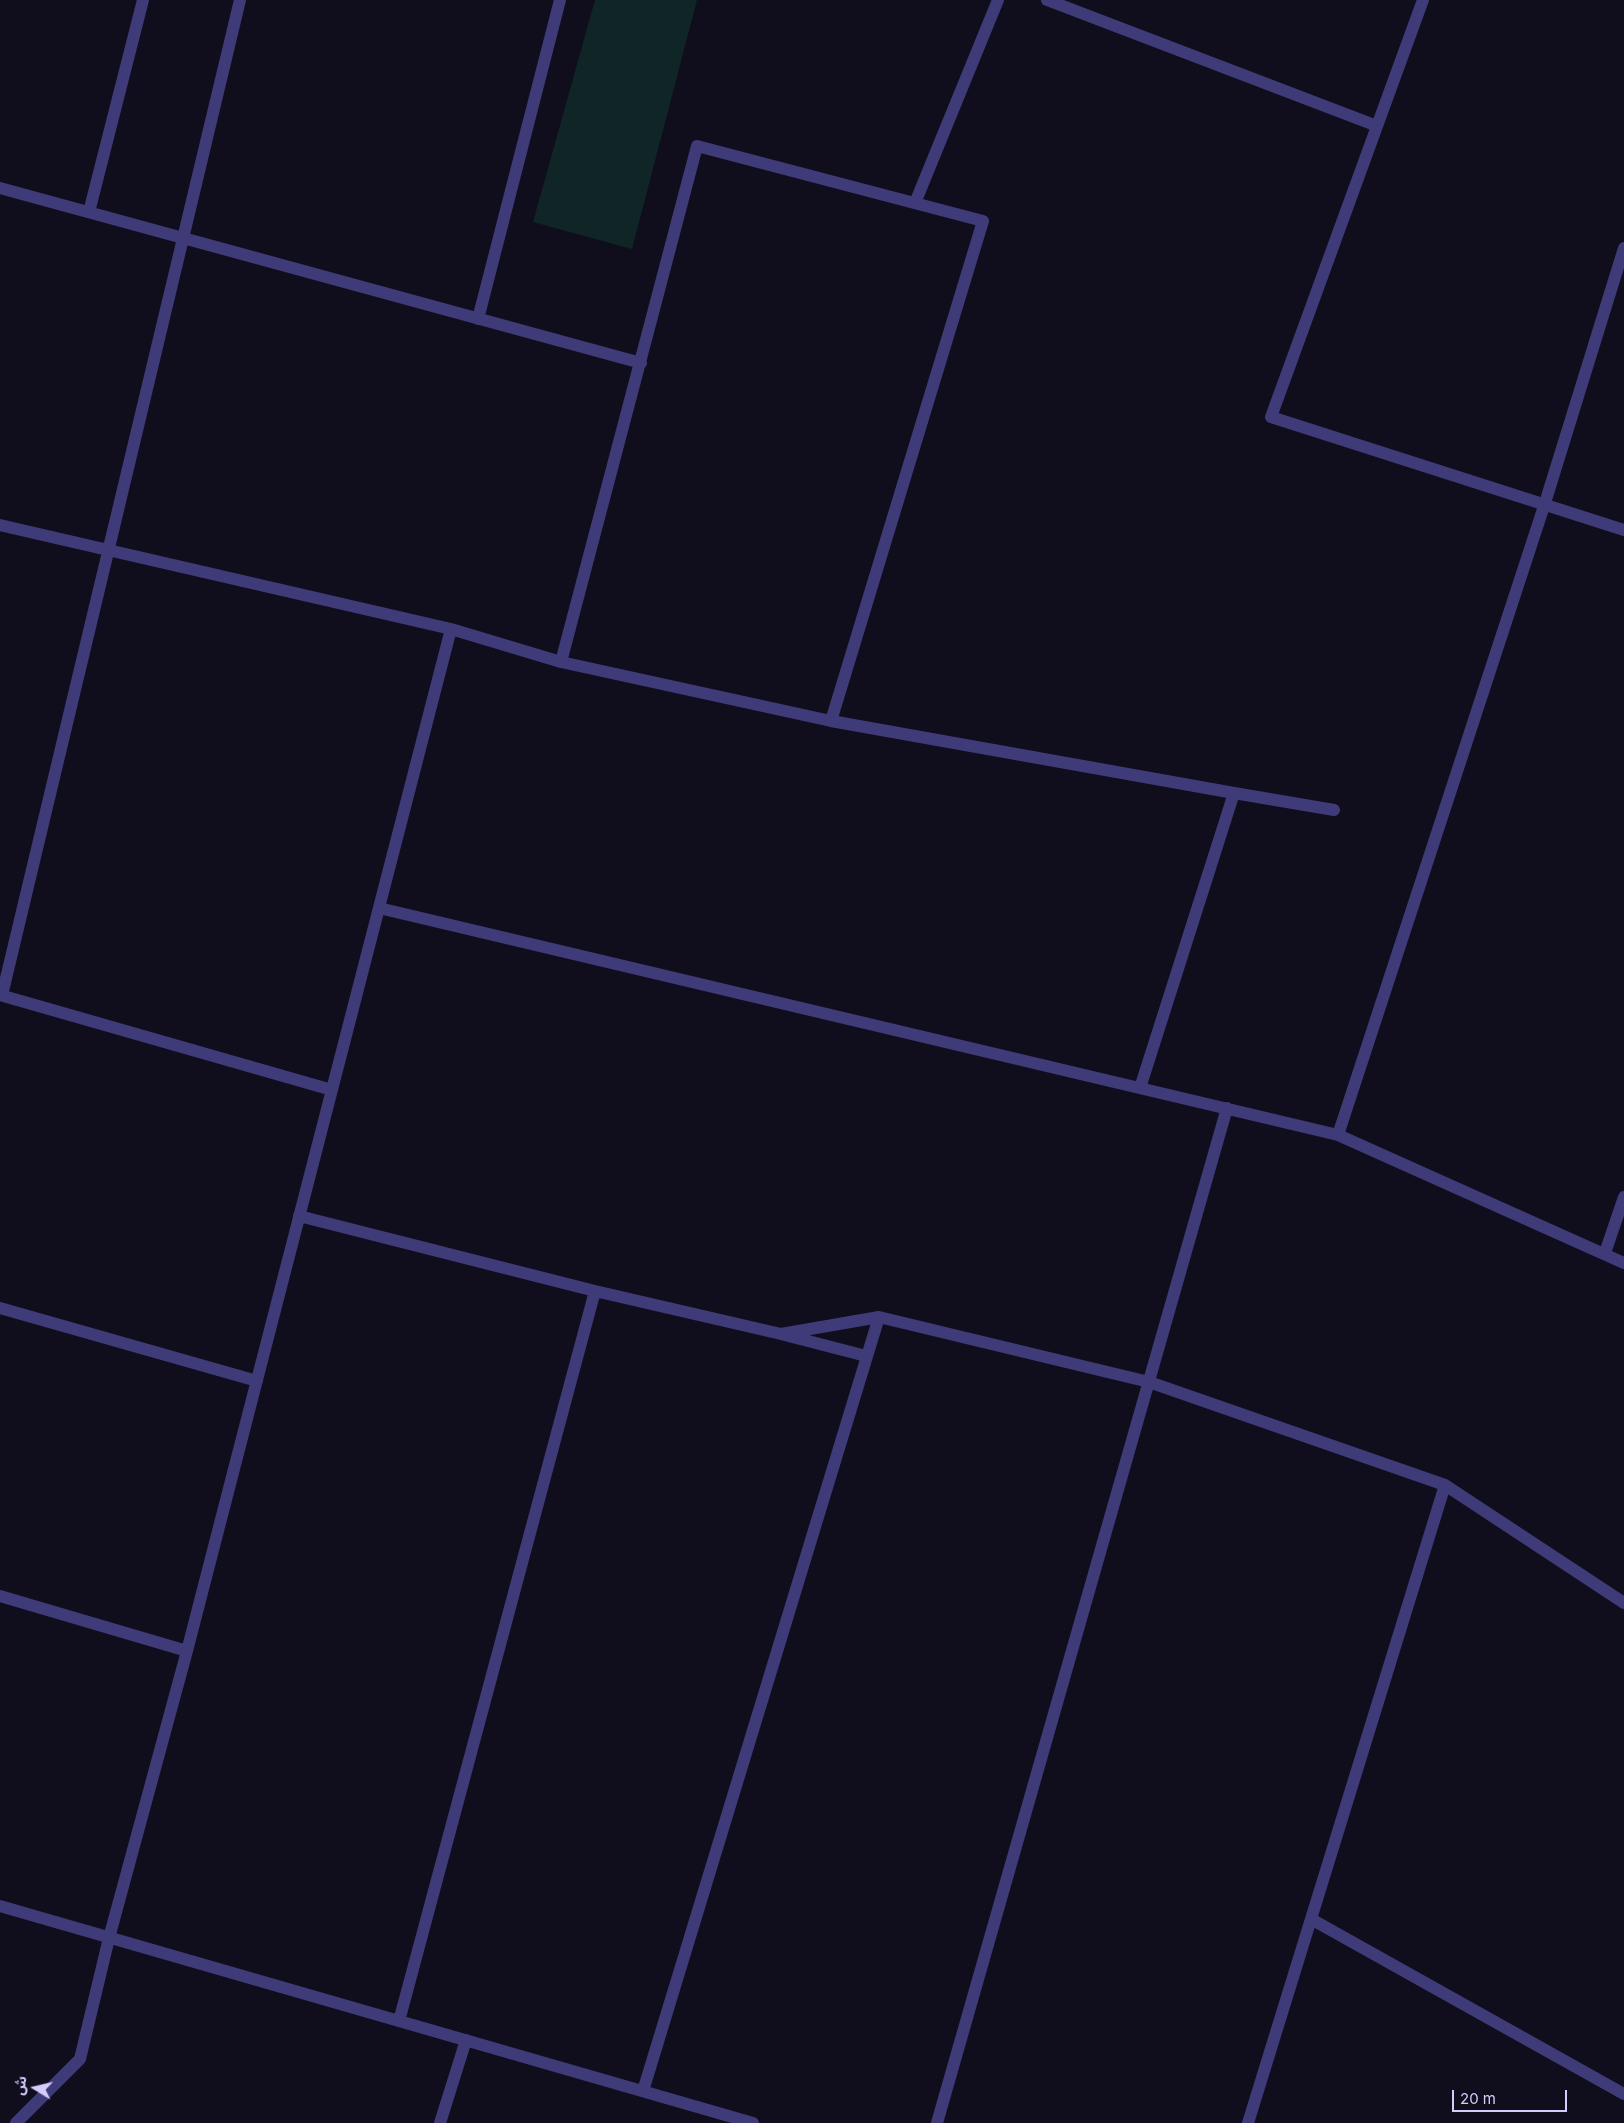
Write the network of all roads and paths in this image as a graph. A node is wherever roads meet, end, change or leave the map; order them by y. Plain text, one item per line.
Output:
1 (143, 0) edge
2 (240, 0) edge
3 (560, 0) edge
4 (998, 0) edge
5 (1048, 0) edge
6 (1423, 0) edge
7 (1377, 126) junction
8 (0, 188) edge
9 (915, 203) junction
10 (89, 212) junction
11 (183, 238) junction
12 (1624, 248) edge
13 (478, 319) junction
14 (641, 363) junction
15 (1545, 503) junction
16 (0, 525) edge
17 (1624, 530) edge
18 (108, 550) junction
19 (451, 629) junction
20 (561, 662) junction
21 (831, 721) junction
22 (1234, 793) junction
23 (1334, 810) dead end
24 (379, 908) junction
25 (1, 995) edge
26 (1140, 1088) junction
27 (332, 1090) junction
28 (1227, 1108) junction
29 (1338, 1135) junction
30 (1624, 1197) edge
31 (300, 1216) junction
32 (1605, 1253) junction
33 (1624, 1263) edge
34 (595, 1291) junction
35 (0, 1308) edge
36 (879, 1317) junction
37 (781, 1334) junction
38 (866, 1356) junction
39 (257, 1381) junction
40 (1149, 1382) junction
41 (1445, 1485) junction
42 (0, 1596) edge
43 (1624, 1603) edge
44 (187, 1651) junction
45 (0, 1906) edge
46 (1311, 1919) junction
47 (108, 1938) junction
48 (399, 2021) junction
49 (466, 2040) junction
50 (643, 2091) junction
51 (1624, 2094) edge
52 (16, 2123) edge
53 (440, 2123) edge
54 (753, 2123) edge
55 (937, 2123) edge
56 (1248, 2123) edge

1 - 10 street
2 - 11 street
3 - 13 street
4 - 9 street
5 - 7 street
6 - 7 street
7 - 15 street
8 - 10 street
9 - 14 street
9 - 21 street
10 - 11 street
11 - 13 street
11 - 18 street
12 - 15 street
13 - 14 street
14 - 20 street
15 - 17 street
15 - 29 street
16 - 18 street
18 - 19 street
18 - 25 street
19 - 20 street
19 - 24 street
20 - 21 street
21 - 22 street
22 - 23 street
22 - 26 street
24 - 26 street
24 - 27 street
25 - 27 street
26 - 28 street
27 - 31 street
28 - 29 street
28 - 40 street
29 - 32 street
30 - 32 street
31 - 34 street
31 - 39 street
32 - 33 street
34 - 37 street
34 - 48 street
35 - 39 street
36 - 37 street
36 - 38 street
36 - 40 street
37 - 38 street
38 - 50 street
39 - 44 street
40 - 41 street
40 - 55 street
41 - 43 street
41 - 46 street
42 - 44 street
44 - 47 street
45 - 47 street
46 - 51 street
46 - 56 street
47 - 48 street
47 - 52 street
48 - 49 street
49 - 50 street
49 - 53 street
50 - 54 street

